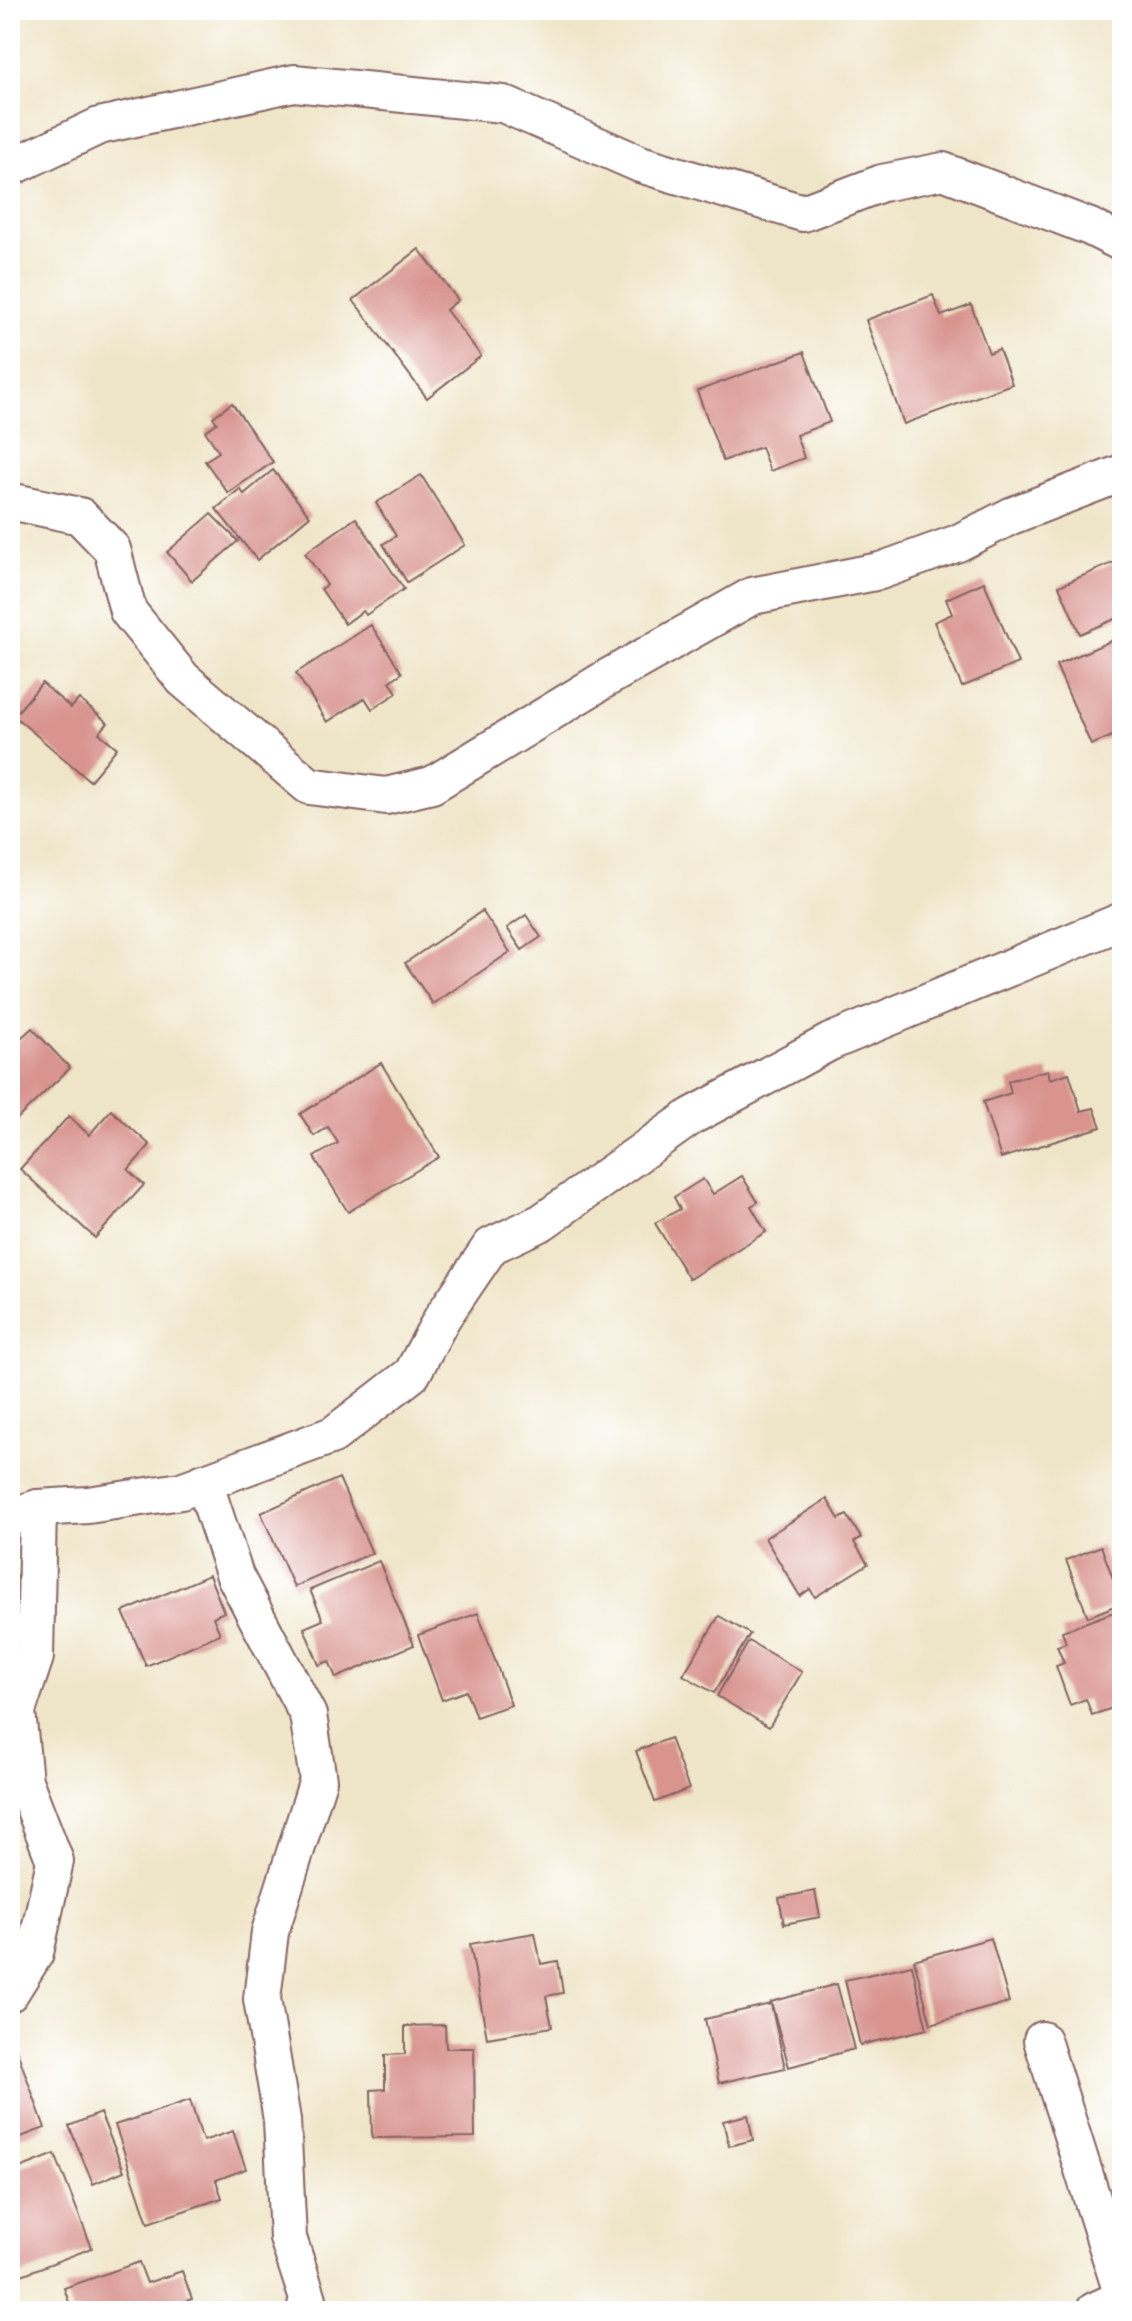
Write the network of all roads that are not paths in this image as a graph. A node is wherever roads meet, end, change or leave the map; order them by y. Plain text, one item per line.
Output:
1 (10, 168) edge
2 (1122, 243) edge
3 (1122, 473) edge
4 (10, 501) edge
5 (1122, 921) edge
6 (204, 1482) junction
7 (24, 1512) edge
8 (10, 1993) edge
9 (1042, 2040) dead end
10 (1122, 2295) edge
11 (305, 2311) edge
12 (1094, 2311) edge

1 - 2 street
3 - 4 street
5 - 6 street
6 - 7 street
6 - 11 street
7 - 8 street
9 - 10 street
10 - 12 street

